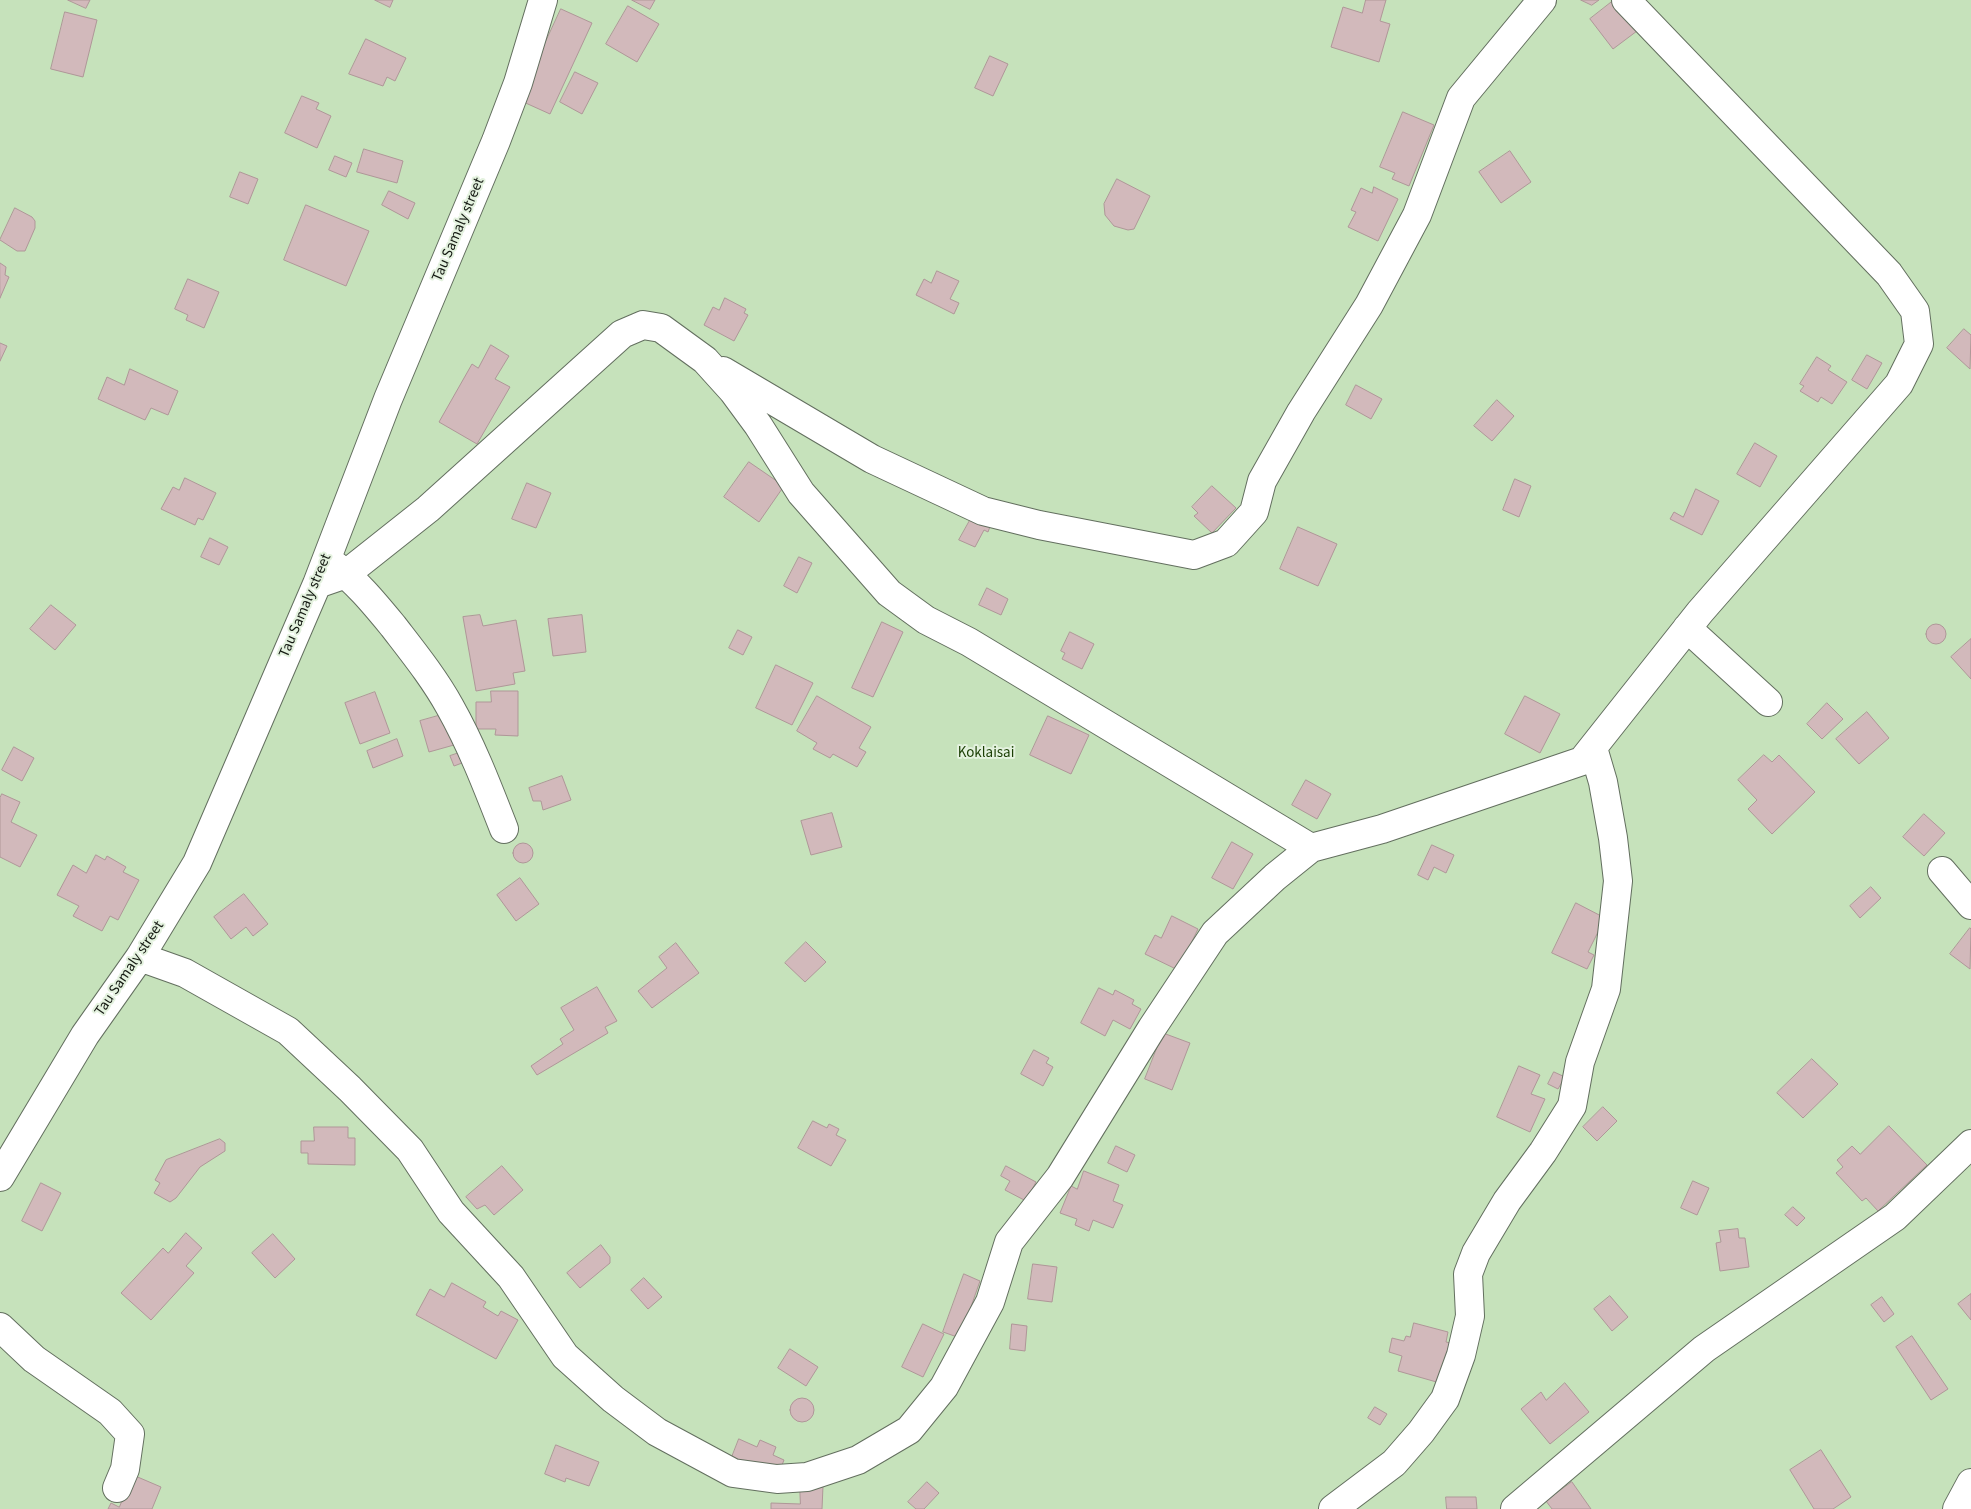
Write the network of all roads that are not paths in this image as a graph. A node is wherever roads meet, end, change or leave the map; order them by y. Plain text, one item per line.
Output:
1 (543, 0) edge
2 (1542, 0) edge
3 (1626, 0) edge
4 (708, 363) junction
5 (330, 572) junction
6 (1688, 628) junction
7 (1768, 702) dead end
8 (1593, 748) junction
9 (504, 829) dead end
10 (1311, 848) junction
11 (1942, 871) dead end
12 (1971, 905) edge
13 (140, 957) junction
14 (1971, 1144) edge
15 (0, 1176) edge
16 (0, 1327) edge
17 (1971, 1483) edge
18 (117, 1488) dead end
19 (1333, 1509) edge
20 (1515, 1509) edge
21 (1957, 1509) edge

1 - 5 street, Tau Samaly street
2 - 4 street
3 - 6 street
4 - 5 street
4 - 10 street
5 - 9 street
5 - 13 street, Tau Samaly street
6 - 7 street
6 - 8 street
8 - 10 street
8 - 19 street
10 - 13 street
11 - 12 street
13 - 15 street, Tau Samaly street
14 - 20 street
16 - 18 street
17 - 21 street

